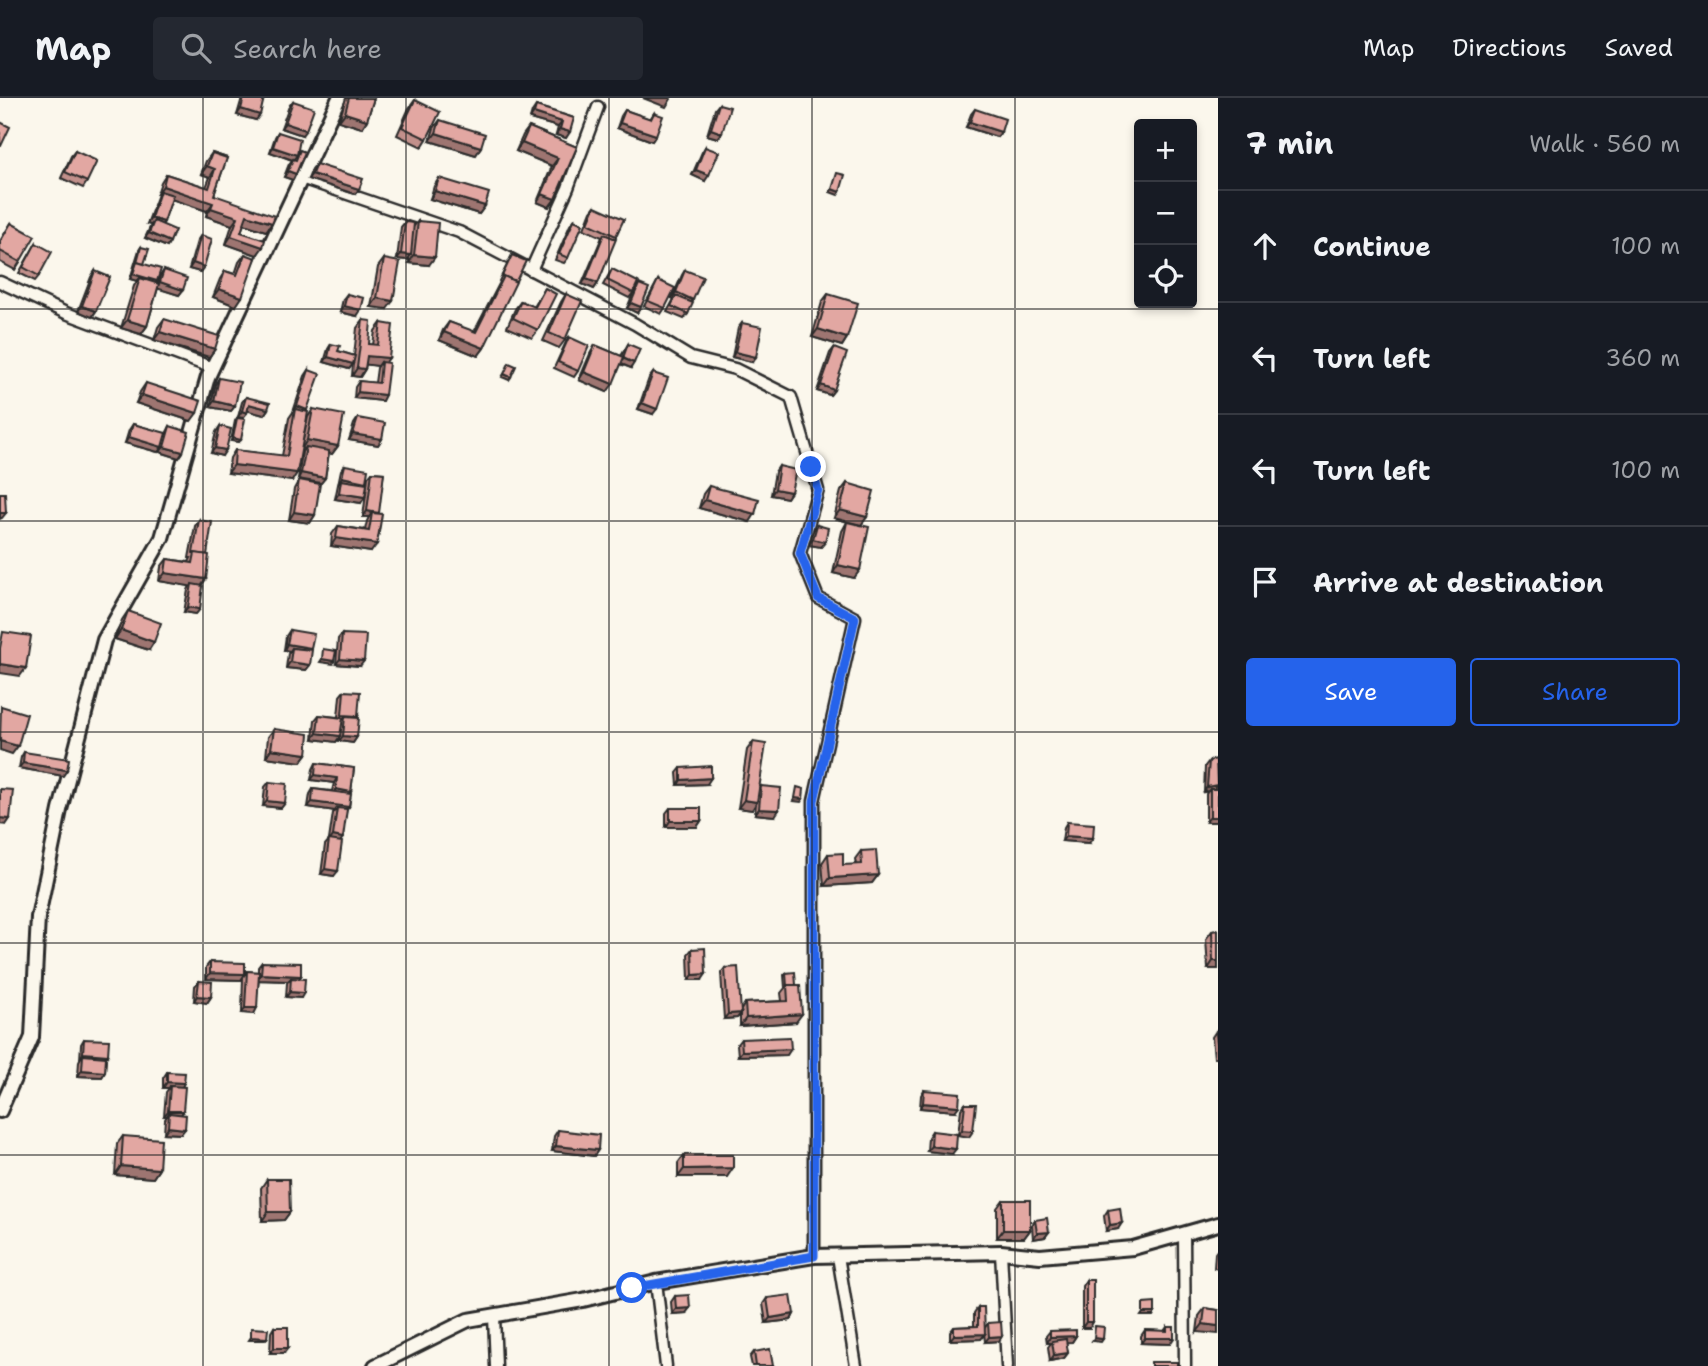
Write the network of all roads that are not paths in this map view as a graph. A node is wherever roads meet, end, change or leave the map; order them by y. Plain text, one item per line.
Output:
1 (339, 98) edge
2 (598, 107) dead end
3 (302, 178) junction
4 (531, 270) junction
5 (0, 282) edge
6 (213, 368) junction
7 (0, 1111) edge
8 (1218, 1224) edge
9 (1184, 1234) junction
10 (1001, 1252) junction
11 (814, 1256) junction
12 (838, 1256) junction
13 (656, 1282) junction
14 (494, 1316) junction
15 (375, 1366) edge
16 (496, 1366) edge
17 (666, 1366) edge
18 (856, 1366) edge
19 (1007, 1366) edge
20 (1185, 1366) edge

1 - 3 street
2 - 4 street
3 - 4 street
3 - 6 street
4 - 11 street
5 - 6 street
6 - 7 street
8 - 9 street
9 - 10 street
9 - 20 street
10 - 12 street
10 - 19 street
11 - 12 street
11 - 13 street
12 - 18 street
13 - 14 street
13 - 17 street
14 - 15 street
14 - 16 street

